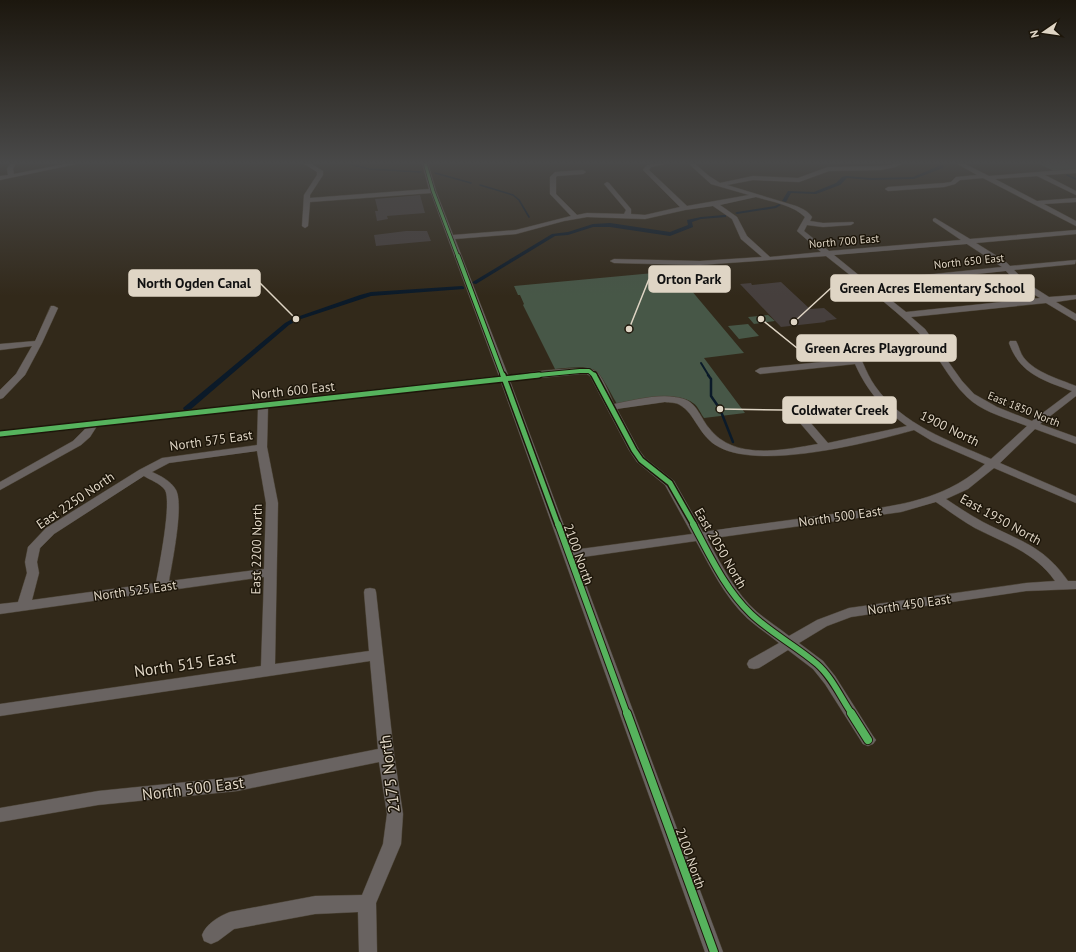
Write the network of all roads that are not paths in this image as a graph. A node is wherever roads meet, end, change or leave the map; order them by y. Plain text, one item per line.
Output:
1 (306, 207) edge
2 (439, 207) edge
3 (566, 207) edge
4 (627, 207) edge
5 (689, 207) edge
6 (720, 207) edge
7 (793, 207) edge
8 (1044, 207) edge
9 (685, 208) joint
10 (575, 216) junction
11 (628, 216) junction
12 (935, 220) dead end
13 (805, 223) junction
14 (851, 223) dead end
15 (1076, 224) edge
16 (305, 226) dead end
17 (1076, 232) edge
18 (451, 237) junction
19 (968, 240) junction
20 (829, 254) junction
21 (768, 259) junction
22 (614, 261) dead end
23 (1075, 262) dead end
24 (1009, 269) junction
25 (865, 283) junction
26 (1076, 297) edge
27 (1047, 300) junction
28 (54, 308) dead end
29 (905, 315) junction
30 (1076, 318) edge
31 (848, 340) dead end
32 (1013, 342) dead end
33 (38, 344) junction
34 (0, 347) edge
35 (859, 361) junction
36 (589, 371) joint
37 (760, 371) dead end
38 (505, 379) junction
39 (5, 385) edge
40 (1076, 391) edge
41 (0, 396) edge
42 (263, 405) junction
43 (611, 407) junction
44 (799, 416) dead end
45 (93, 424) junction
46 (1035, 425) junction
47 (914, 427) junction
48 (0, 434) edge
49 (1076, 441) edge
50 (262, 447) junction
51 (826, 447) junction
52 (992, 463) junction
53 (143, 472) junction
54 (0, 487) edge
55 (938, 498) junction
56 (1076, 500) edge
57 (700, 536) junction
58 (568, 555) junction
59 (270, 572) junction
60 (1069, 584) edge
61 (162, 586) junction
62 (370, 592) dead end
63 (24, 605) junction
64 (0, 609) edge
65 (789, 644) junction
66 (376, 655) junction
67 (754, 664) dead end
68 (268, 670) junction
69 (0, 710) edge
70 (868, 740) dead end
71 (386, 754) junction
72 (0, 815) edge
73 (368, 903) junction
74 (211, 935) dead end
75 (368, 952) edge
76 (714, 952) edge

1 - 16 street
2 - 18 street, 2100 North
3 - 10 street
4 - 11 street
5 - 9 street
6 - 21 street
7 - 13 street, East 1850 North
8 - 15 street
9 - 11 street
10 - 11 street
10 - 18 street
12 - 19 street
13 - 14 street
13 - 20 street, East 1850 North
17 - 19 street, North 700 East
18 - 38 street, 2100 North
19 - 20 street, North 700 East
19 - 24 street
20 - 21 street, North 700 East
20 - 25 street, East 1850 North
21 - 22 street, North 700 East
23 - 24 street, North 650 East
24 - 25 street, North 650 East
24 - 27 street
25 - 29 street, East 1850 North
26 - 27 street
27 - 29 street
27 - 30 street
28 - 33 street
29 - 46 street, East 1850 North
31 - 35 street, 1900 North
32 - 40 street
33 - 34 street
33 - 39 street
35 - 37 street
35 - 47 street, 1900 North
36 - 38 street, North 600 East
36 - 43 street, East 2050 North
38 - 42 street, North 600 East
38 - 58 street, 2100 North
39 - 41 street
40 - 46 street, North 500 East
42 - 45 street, North 600 East
42 - 50 street, East 2200 North
43 - 51 street
43 - 57 street, East 2050 North
44 - 51 street
45 - 48 street, North 600 East
45 - 54 street
46 - 49 street, East 1850 North
46 - 52 street, North 500 East
47 - 51 street
47 - 52 street, 1900 North
50 - 53 street, North 575 East
50 - 59 street, East 2200 North
52 - 55 street, North 500 East
52 - 56 street, 1900 North
53 - 61 street
53 - 63 street, East 2250 North
55 - 57 street, North 500 East
55 - 60 street, East 1950 North
57 - 58 street, North 500 East
57 - 65 street, East 2050 North
58 - 76 street, 2100 North
59 - 61 street, North 525 East
59 - 68 street, East 2200 North
60 - 65 street, North 450 East
61 - 63 street, North 525 East
62 - 66 street, 2175 North
63 - 64 street, North 525 East
65 - 67 street, North 450 East
65 - 70 street, East 2050 North
66 - 68 street, North 515 East
66 - 71 street, 2175 North
68 - 69 street, North 515 East
71 - 72 street, North 500 East
71 - 73 street, 2175 North
73 - 74 street
73 - 75 street, 2175 North

